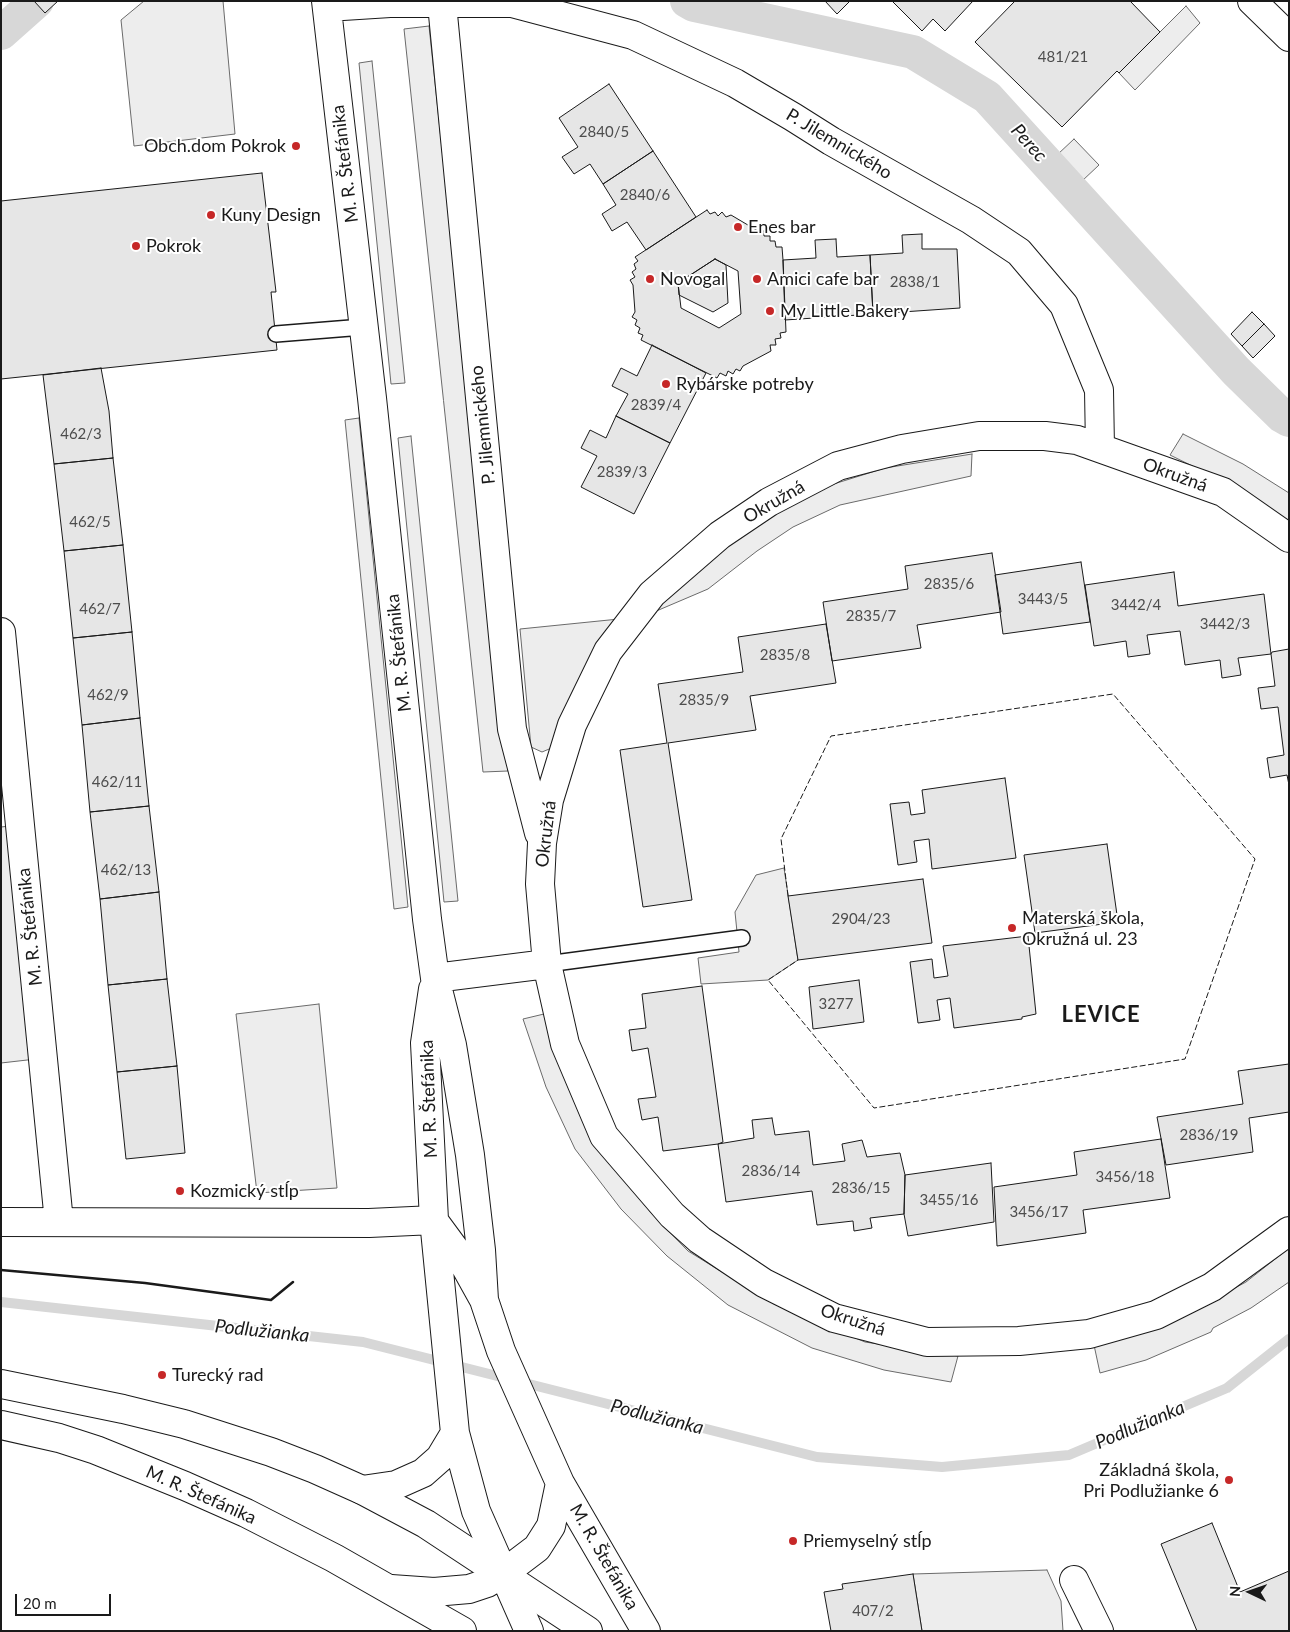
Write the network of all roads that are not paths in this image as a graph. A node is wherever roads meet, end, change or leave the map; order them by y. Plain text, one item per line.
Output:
1 (1252, 1) edge
2 (326, 4) edge
3 (442, 4) junction
4 (1289, 37) edge
5 (364, 327) junction
6 (276, 334) dead end
7 (1100, 448) junction
8 (1289, 538) edge
9 (1, 632) edge
10 (542, 843) junction
11 (742, 938) dead end
12 (547, 964) junction
13 (435, 978) junction
14 (470, 1155) junction
15 (434, 1220) junction
16 (1, 1222) edge
17 (59, 1222) junction
18 (1289, 1231) edge
19 (484, 1300) junction
20 (1, 1384) edge
21 (1, 1425) edge
22 (455, 1433) junction
23 (560, 1482) junction
24 (362, 1490) junction
25 (504, 1574) junction
26 (1074, 1580) dead end
27 (391, 1589) junction
28 (462, 1631) edge
29 (529, 1631) edge
30 (588, 1631) edge
31 (646, 1631) edge
32 (1099, 1631) edge

1 - 4 street
2 - 3 street, P. Jilemnického
2 - 5 street, M. R. Štefánika
3 - 7 street, P. Jilemnického
3 - 10 street, P. Jilemnického
5 - 6 lane
5 - 13 street, M. R. Štefánika
7 - 8 street, Okružná
7 - 10 street, Okružná
9 - 17 street, M. R. Štefánika
10 - 12 street, Okružná
11 - 12 lane
12 - 13 street
12 - 18 street, Okružná
13 - 14 street, M. R. Štefánika
13 - 15 street, M. R. Štefánika
14 - 15 street, M. R. Štefánika
14 - 19 street, M. R. Štefánika
15 - 17 street
15 - 19 street, M. R. Štefánika
15 - 22 street, M. R. Štefánika
16 - 17 street
19 - 23 street, M. R. Štefánika
20 - 24 street
21 - 27 street, M. R. Štefánika
22 - 24 street
22 - 25 street, M. R. Štefánika
23 - 25 street, M. R. Štefánika
23 - 31 street, M. R. Štefánika
24 - 25 street
25 - 27 street, M. R. Štefánika
25 - 29 street, M. R. Štefánika
25 - 30 street
26 - 32 street
27 - 28 street, M. R. Štefánika

